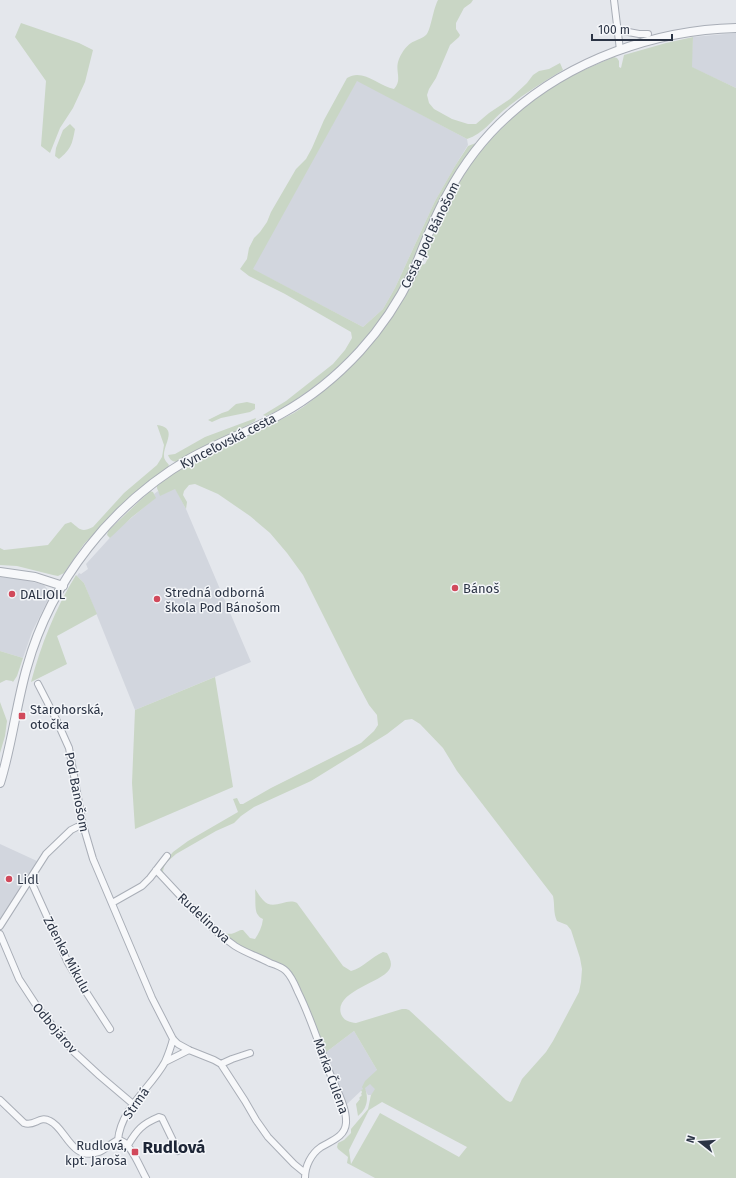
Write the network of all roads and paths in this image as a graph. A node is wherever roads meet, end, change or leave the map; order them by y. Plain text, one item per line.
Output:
1 (614, 0) edge
2 (736, 28) edge
3 (618, 30) junction
4 (648, 34) dead end
5 (620, 50) junction
6 (379, 328) joint
7 (0, 572) edge
8 (63, 586) junction
9 (38, 684) dead end
10 (0, 783) edge
11 (83, 825) junction
12 (167, 856) dead end
13 (156, 870) junction
14 (30, 879) junction
15 (112, 903) junction
16 (0, 926) edge
17 (0, 934) edge
18 (110, 1029) dead end
19 (314, 1029) joint
20 (173, 1039) junction
21 (189, 1050) junction
22 (250, 1054) dead end
23 (165, 1062) junction
24 (221, 1064) junction
25 (0, 1100) edge
26 (133, 1104) junction
27 (118, 1140) junction
28 (128, 1145) junction
29 (178, 1151) dead end
30 (305, 1175) edge
31 (146, 1178) edge

1 - 3 street
2 - 5 street, Cesta pod Bánošom
3 - 4 street
3 - 5 street
5 - 6 street, Cesta pod Bánošom
6 - 8 street, Kynceľovská cesta
7 - 8 street
8 - 10 street, Kynceľovská cesta
9 - 11 street, Pod Banošom
11 - 14 street
11 - 15 street, Pod Banošom
12 - 13 street
13 - 15 street
13 - 19 street, Rudelinova
14 - 16 street
14 - 18 street, Zdenka Mikulu
15 - 20 street, Pod Banošom
17 - 26 street, Odbojárov
19 - 30 street, Marka Čulena
20 - 21 street, Pod Banošom
20 - 23 street, Strmá
21 - 23 street, Strmá
21 - 24 street, Pod Banošom
22 - 24 street
23 - 26 street, Strmá
24 - 30 street
25 - 27 street
26 - 27 street, Strmá
27 - 28 street
28 - 29 street
28 - 31 street

